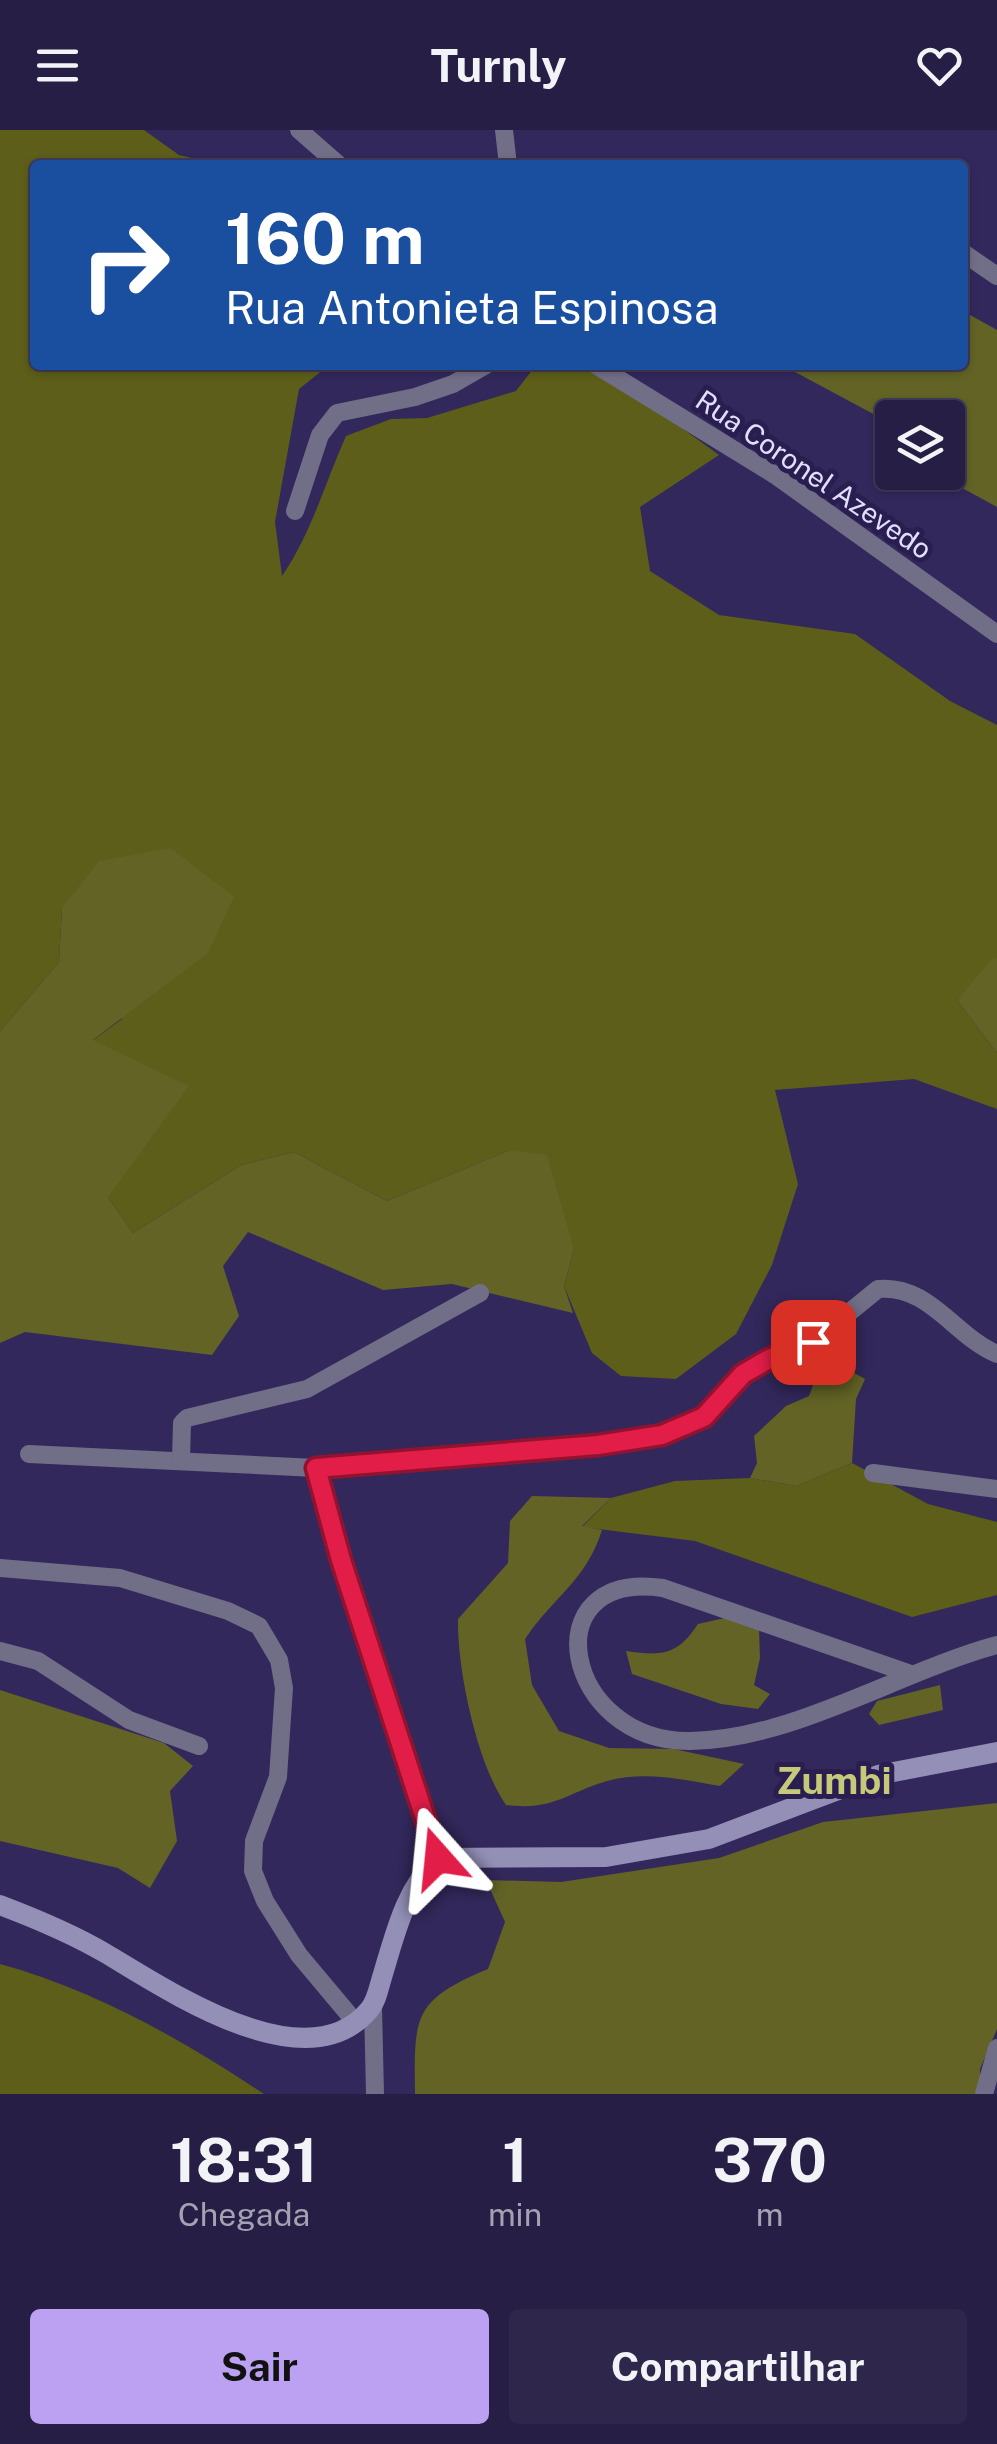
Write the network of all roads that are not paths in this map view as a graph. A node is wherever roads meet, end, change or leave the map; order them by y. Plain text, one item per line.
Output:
1 (298, 130) edge
2 (504, 130) edge
3 (333, 160) edge
4 (507, 160) edge
5 (968, 256) edge
6 (997, 276) edge
7 (477, 370) edge
8 (604, 370) edge
9 (295, 511) dead end
10 (997, 634) edge
11 (480, 1293) dead end
12 (997, 1354) edge
13 (29, 1454) dead end
14 (181, 1458) junction
15 (316, 1468) junction
16 (873, 1472) dead end
17 (997, 1489) edge
18 (0, 1568) edge
19 (997, 1645) edge
20 (0, 1651) edge
21 (908, 1673) junction
22 (200, 1746) dead end
23 (997, 1752) edge
24 (438, 1858) junction
25 (0, 1905) edge
26 (373, 2007) junction
27 (356, 2023) junction
28 (997, 2048) edge
29 (375, 2094) edge
30 (984, 2094) edge

1 - 3 street
2 - 4 street
5 - 6 street
7 - 9 street
8 - 10 street, Rua Coronel Azevedo
11 - 14 street
12 - 15 street
13 - 14 street
14 - 15 street
15 - 24 street
16 - 17 street
18 - 27 street
19 - 21 street
20 - 22 street
21 - 21 street
23 - 24 street
24 - 26 street
25 - 27 street
26 - 27 street
26 - 29 street
28 - 30 street

